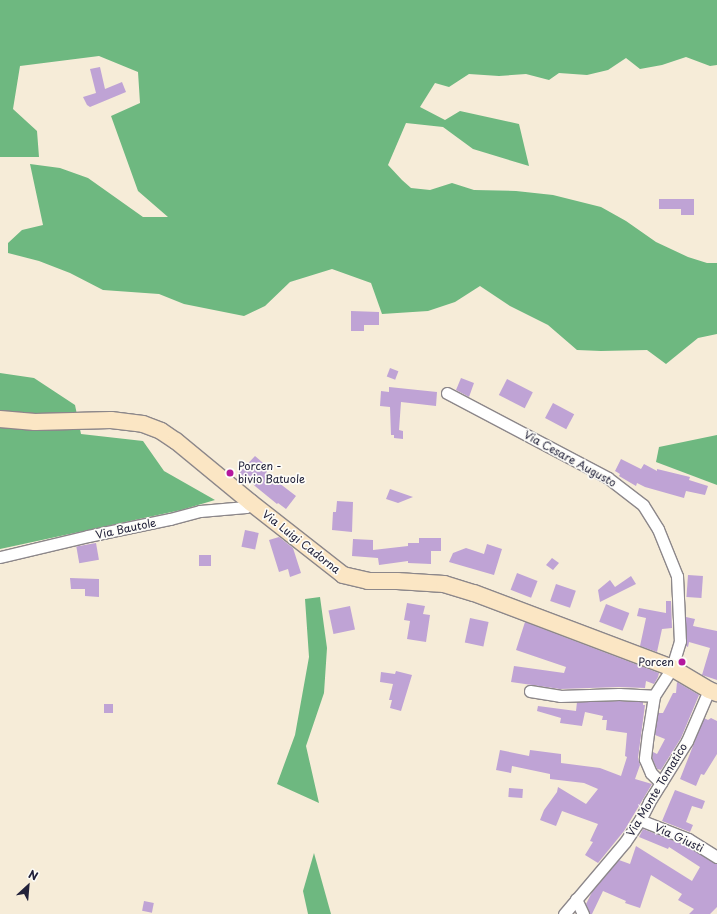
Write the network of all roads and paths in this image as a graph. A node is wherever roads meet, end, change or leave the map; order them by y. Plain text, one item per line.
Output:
1 (448, 393) dead end
2 (0, 419) edge
3 (250, 502) junction
4 (0, 557) edge
5 (672, 668) junction
6 (530, 691) dead end
7 (713, 692) edge
8 (654, 696) junction
9 (661, 783) junction
10 (640, 820) junction
11 (717, 857) edge
12 (576, 899) junction
13 (564, 914) edge
14 (583, 914) edge

1 - 5 street, Via Cesare Augusto
2 - 3 street, Via Luigi Cadorna
3 - 4 street, Via Bautole
3 - 5 street, Via Luigi Cadorna
5 - 7 street, Via Luigi Cadorna
5 - 8 street, Via Cesare Augusto
6 - 8 street
7 - 9 street, Via Monte Tomatico
8 - 9 street
9 - 10 street, Via Monte Tomatico
10 - 11 street, Via Giusti
10 - 12 street, Via Monte Tomatico
12 - 13 street, Via Monte Tomatico
12 - 14 street

